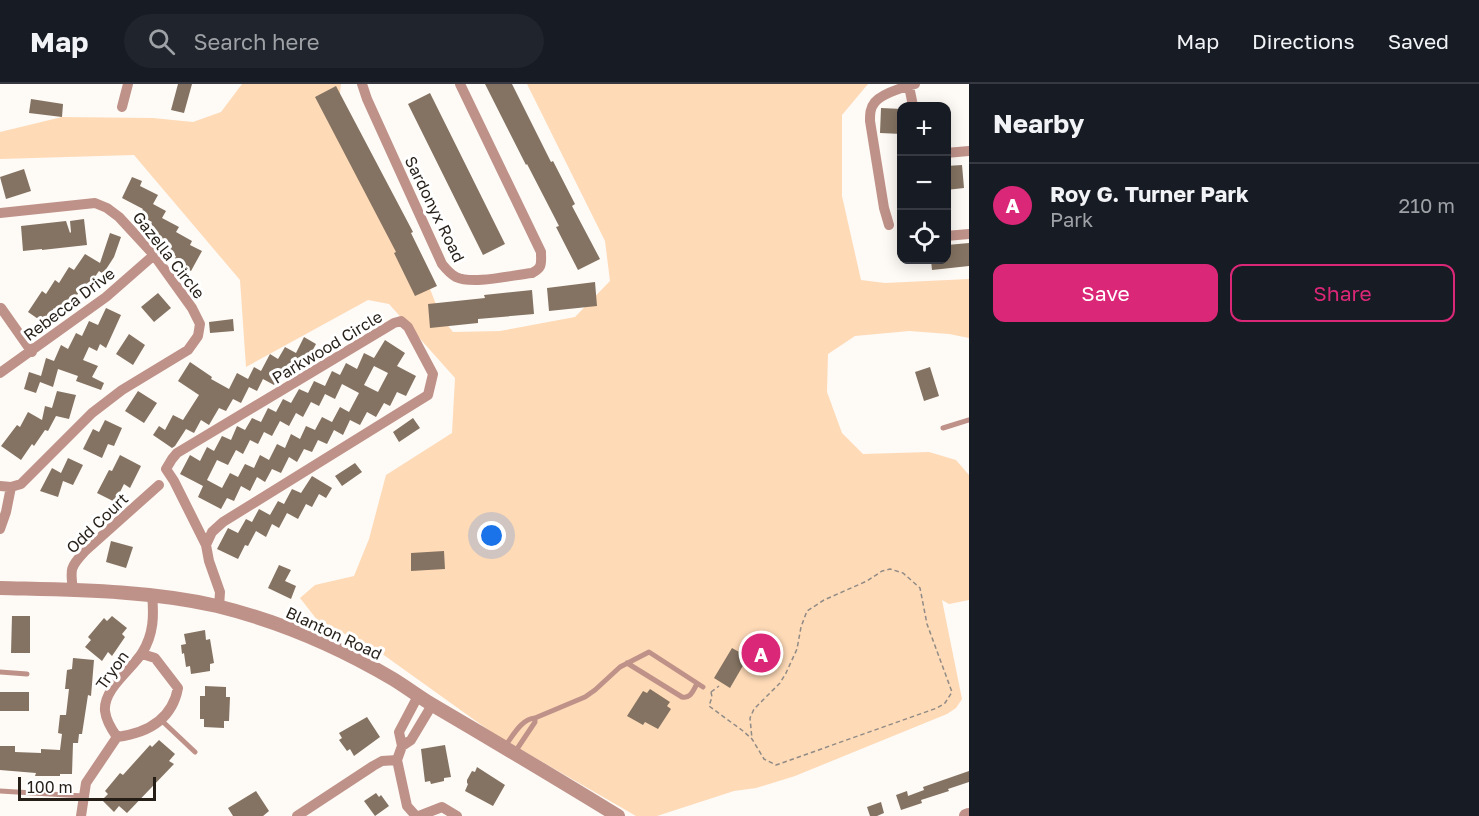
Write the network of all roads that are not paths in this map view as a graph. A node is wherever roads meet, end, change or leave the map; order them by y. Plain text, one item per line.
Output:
1 (128, 84) edge
2 (362, 84) edge
3 (460, 84) edge
4 (912, 85) edge
5 (913, 102) edge
6 (122, 107) dead end
7 (969, 151) edge
8 (951, 153) edge
9 (0, 213) edge
10 (889, 225) dead end
11 (969, 234) edge
12 (951, 236) edge
13 (154, 255) junction
14 (1, 308) edge
15 (32, 352) junction
16 (0, 373) edge
17 (969, 420) edge
18 (943, 428) dead end
19 (159, 485) dead end
20 (5, 487) edge
21 (0, 529) edge
22 (206, 544) junction
23 (0, 588) edge
24 (73, 590) junction
25 (152, 594) junction
26 (219, 607) junction
27 (142, 654) junction
28 (627, 663) junction
29 (0, 672) edge
30 (27, 674) dead end
31 (417, 696) junction
32 (432, 705) junction
33 (536, 718) junction
34 (160, 719) junction
35 (117, 737) junction
36 (402, 747) junction
37 (510, 750) junction
38 (195, 752) dead end
39 (397, 760) junction
40 (0, 790) edge
41 (83, 796) junction
42 (81, 816) edge
43 (297, 816) edge
44 (417, 816) edge
45 (457, 816) edge
46 (618, 816) edge

1 - 6 street
2 - 3 street, Sardonyx Road
4 - 5 street
4 - 10 street
7 - 8 street
9 - 13 street, Gazella Circle
11 - 12 street
13 - 15 street, Rebecca Drive
13 - 20 street, Gazella Circle
14 - 15 street
15 - 16 street, Rebecca Drive
17 - 18 lane
19 - 24 street, Odd Court
20 - 21 street, Gazella Circle
22 - 22 street, Parkwood Circle
22 - 26 street, Parkwood Circle
23 - 24 street, Blanton Road
24 - 25 street, Blanton Road
25 - 26 street, Blanton Road
25 - 27 street
26 - 31 street, Blanton Road
27 - 34 street
27 - 35 street, Tryon
28 - 28 lane
28 - 33 lane
29 - 30 lane
31 - 32 street, Blanton Road
31 - 36 street
32 - 36 street
32 - 37 street, Blanton Road
33 - 37 lane
33 - 37 lane
34 - 35 street
34 - 38 lane
35 - 41 street
36 - 39 street
37 - 46 street, Blanton Road
39 - 43 street
39 - 44 street
40 - 41 lane
41 - 42 street
44 - 45 street

